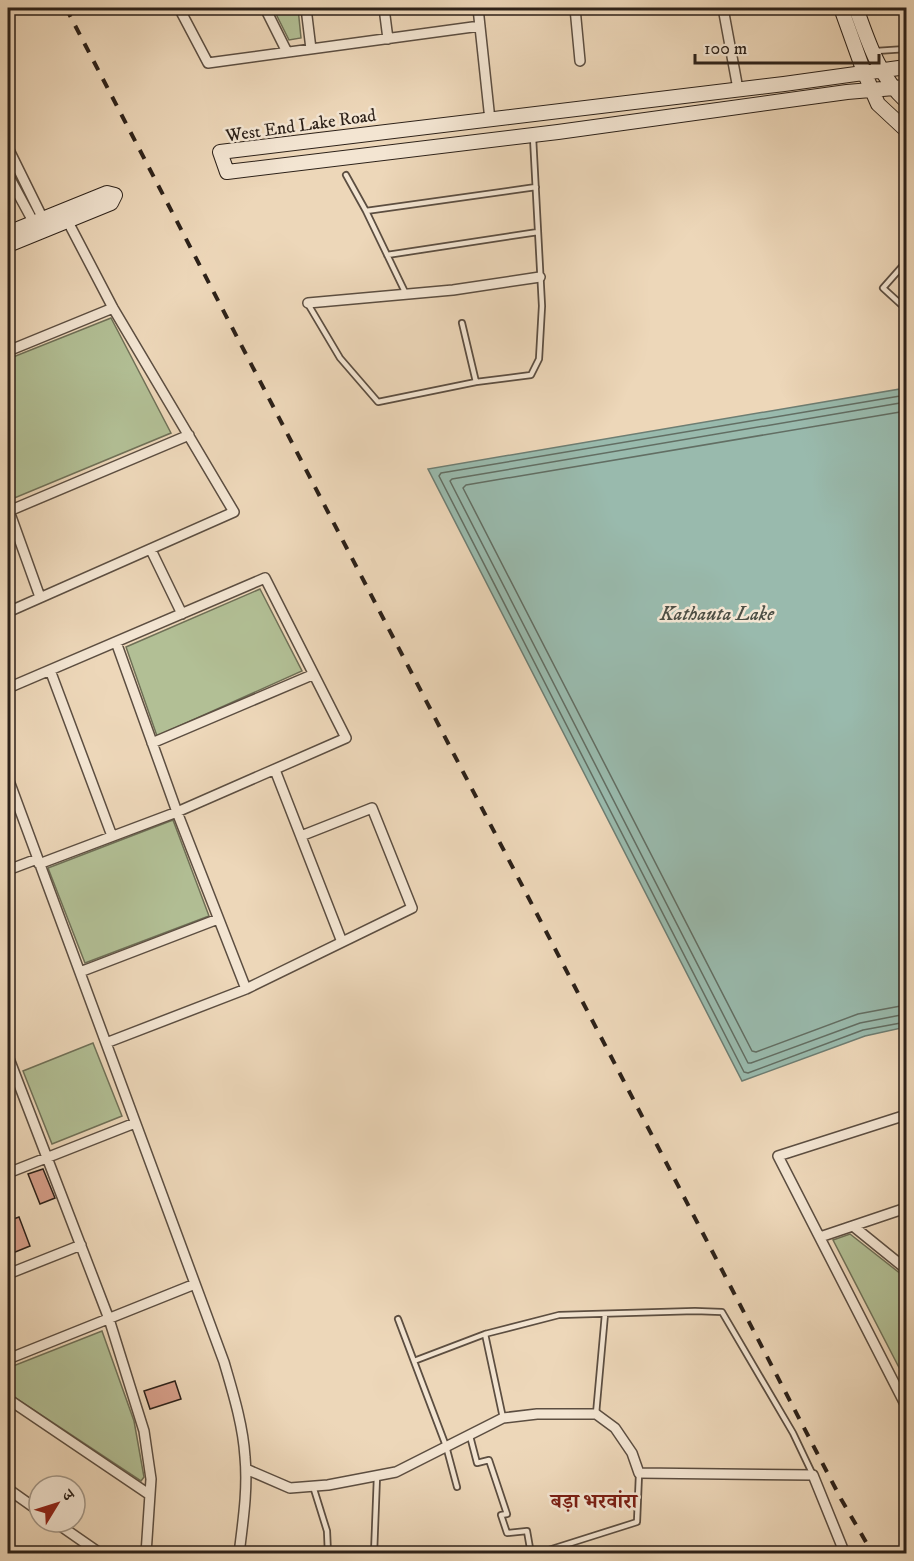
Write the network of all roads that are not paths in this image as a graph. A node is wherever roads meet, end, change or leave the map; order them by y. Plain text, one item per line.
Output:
1 (179, 8) edge
2 (265, 8) edge
3 (306, 8) edge
4 (384, 8) edge
5 (478, 8) edge
6 (575, 8) edge
7 (723, 8) edge
8 (841, 8) edge
9 (856, 8) edge
10 (480, 26) junction
11 (388, 39) junction
12 (311, 49) junction
13 (906, 49) edge
14 (287, 52) junction
15 (873, 52) junction
16 (580, 61) dead end
17 (906, 67) edge
18 (880, 70) junction
19 (864, 72) junction
20 (906, 87) edge
21 (892, 88) junction
22 (738, 89) junction
23 (871, 90) junction
24 (906, 101) edge
25 (490, 120) junction
26 (906, 130) edge
27 (533, 135) junction
28 (8, 148) edge
29 (8, 175) edge
30 (346, 175) dead end
31 (536, 187) junction
32 (366, 211) junction
33 (65, 216) joint
34 (39, 224) junction
35 (538, 232) junction
36 (8, 233) edge
37 (8, 245) edge
38 (387, 255) junction
39 (906, 262) edge
40 (540, 277) junction
41 (405, 292) dead end
42 (308, 303) joint
43 (113, 308) junction
44 (906, 309) edge
45 (462, 323) dead end
46 (8, 351) edge
47 (476, 382) junction
48 (189, 435) junction
49 (8, 509) edge
50 (151, 550) junction
51 (40, 597) junction
52 (8, 612) edge
53 (182, 614) junction
54 (116, 642) junction
55 (50, 670) junction
56 (312, 675) junction
57 (8, 688) edge
58 (152, 743) junction
59 (275, 770) junction
60 (8, 778) edge
61 (177, 812) junction
62 (301, 836) junction
63 (112, 837) junction
64 (38, 861) junction
65 (8, 870) edge
66 (218, 919) junction
67 (342, 942) junction
68 (80, 972) junction
69 (246, 989) junction
70 (106, 1043) junction
71 (8, 1056) edge
72 (10, 1069) edge
73 (906, 1115) edge
74 (135, 1123) junction
75 (48, 1158) junction
76 (8, 1173) edge
77 (906, 1208) edge
78 (853, 1226) junction
79 (820, 1237) junction
80 (81, 1245) junction
81 (906, 1269) edge
82 (8, 1274) edge
83 (195, 1284) junction
84 (605, 1314) junction
85 (109, 1318) junction
86 (398, 1319) dead end
87 (485, 1334) junction
88 (8, 1359) edge
89 (414, 1361) junction
90 (8, 1400) edge
91 (906, 1406) edge
92 (596, 1414) junction
93 (503, 1418) junction
94 (470, 1434) junction
95 (446, 1446) junction
96 (246, 1469) junction
97 (639, 1473) junction
98 (813, 1475) junction
99 (377, 1476) junction
100 (313, 1486) junction
101 (457, 1487) dead end
102 (8, 1489) edge
103 (150, 1495) junction
104 (27, 1502) edge
105 (72, 1534) edge
106 (101, 1554) edge
107 (146, 1554) edge
108 (239, 1554) edge
109 (328, 1554) edge
110 (374, 1554) edge
111 (531, 1554) edge
112 (536, 1554) edge
113 (845, 1554) edge

1 - 14 street
2 - 14 street
3 - 12 street
4 - 11 street
5 - 10 street
6 - 16 street
7 - 22 street
8 - 19 street
9 - 15 street
10 - 11 street
10 - 25 street
11 - 12 street
12 - 14 street
13 - 15 lane
15 - 18 street
17 - 18 street, West End Lake Road
18 - 19 street, West End Lake Road
18 - 21 street
19 - 22 street, West End Lake Road
19 - 23 street
20 - 21 street, West End Lake Road
21 - 23 street, West End Lake Road
21 - 24 street
22 - 25 street, West End Lake Road
23 - 26 street
23 - 27 street, West End Lake Road
25 - 27 street, West End Lake Road
27 - 31 lane
28 - 34 street
29 - 34 street
30 - 32 lane
31 - 32 lane
31 - 35 lane
32 - 38 lane
33 - 34 street
33 - 43 street
34 - 36 street
34 - 37 street
35 - 38 lane
35 - 40 lane
38 - 41 lane
39 - 44 lane
40 - 42 street
40 - 47 lane
42 - 47 lane
43 - 46 street
43 - 48 street
45 - 47 lane
48 - 49 street
48 - 50 street
49 - 51 street
50 - 51 street
50 - 53 street
51 - 52 street
53 - 54 street
53 - 56 street
54 - 55 street
54 - 58 street
55 - 57 street
55 - 63 street
56 - 58 street
56 - 59 street
58 - 61 street
59 - 61 street
59 - 62 street
60 - 64 street
61 - 63 street
61 - 66 street
62 - 67 street
62 - 67 street
63 - 64 street
64 - 65 street
64 - 68 street
66 - 68 street
66 - 69 street
67 - 69 street
68 - 70 street
69 - 70 street
70 - 74 street
71 - 72 street
72 - 75 street
73 - 79 street
74 - 75 street
74 - 83 street
75 - 76 street
75 - 80 street
77 - 78 street
78 - 79 street
78 - 81 street
79 - 91 street
80 - 82 street
80 - 85 street
83 - 85 street
83 - 96 street
84 - 87 lane
84 - 92 lane
84 - 98 lane
85 - 88 street
85 - 103 street
86 - 89 lane
87 - 89 lane
87 - 93 lane
89 - 95 lane
90 - 103 street
92 - 93 street
92 - 97 street
93 - 94 street
94 - 95 street
94 - 111 lane
95 - 99 street
95 - 101 lane
96 - 100 street
96 - 108 street
97 - 98 street
97 - 112 lane
98 - 113 street
99 - 100 street
99 - 110 lane
100 - 109 lane
102 - 104 street
103 - 107 street
105 - 106 street

